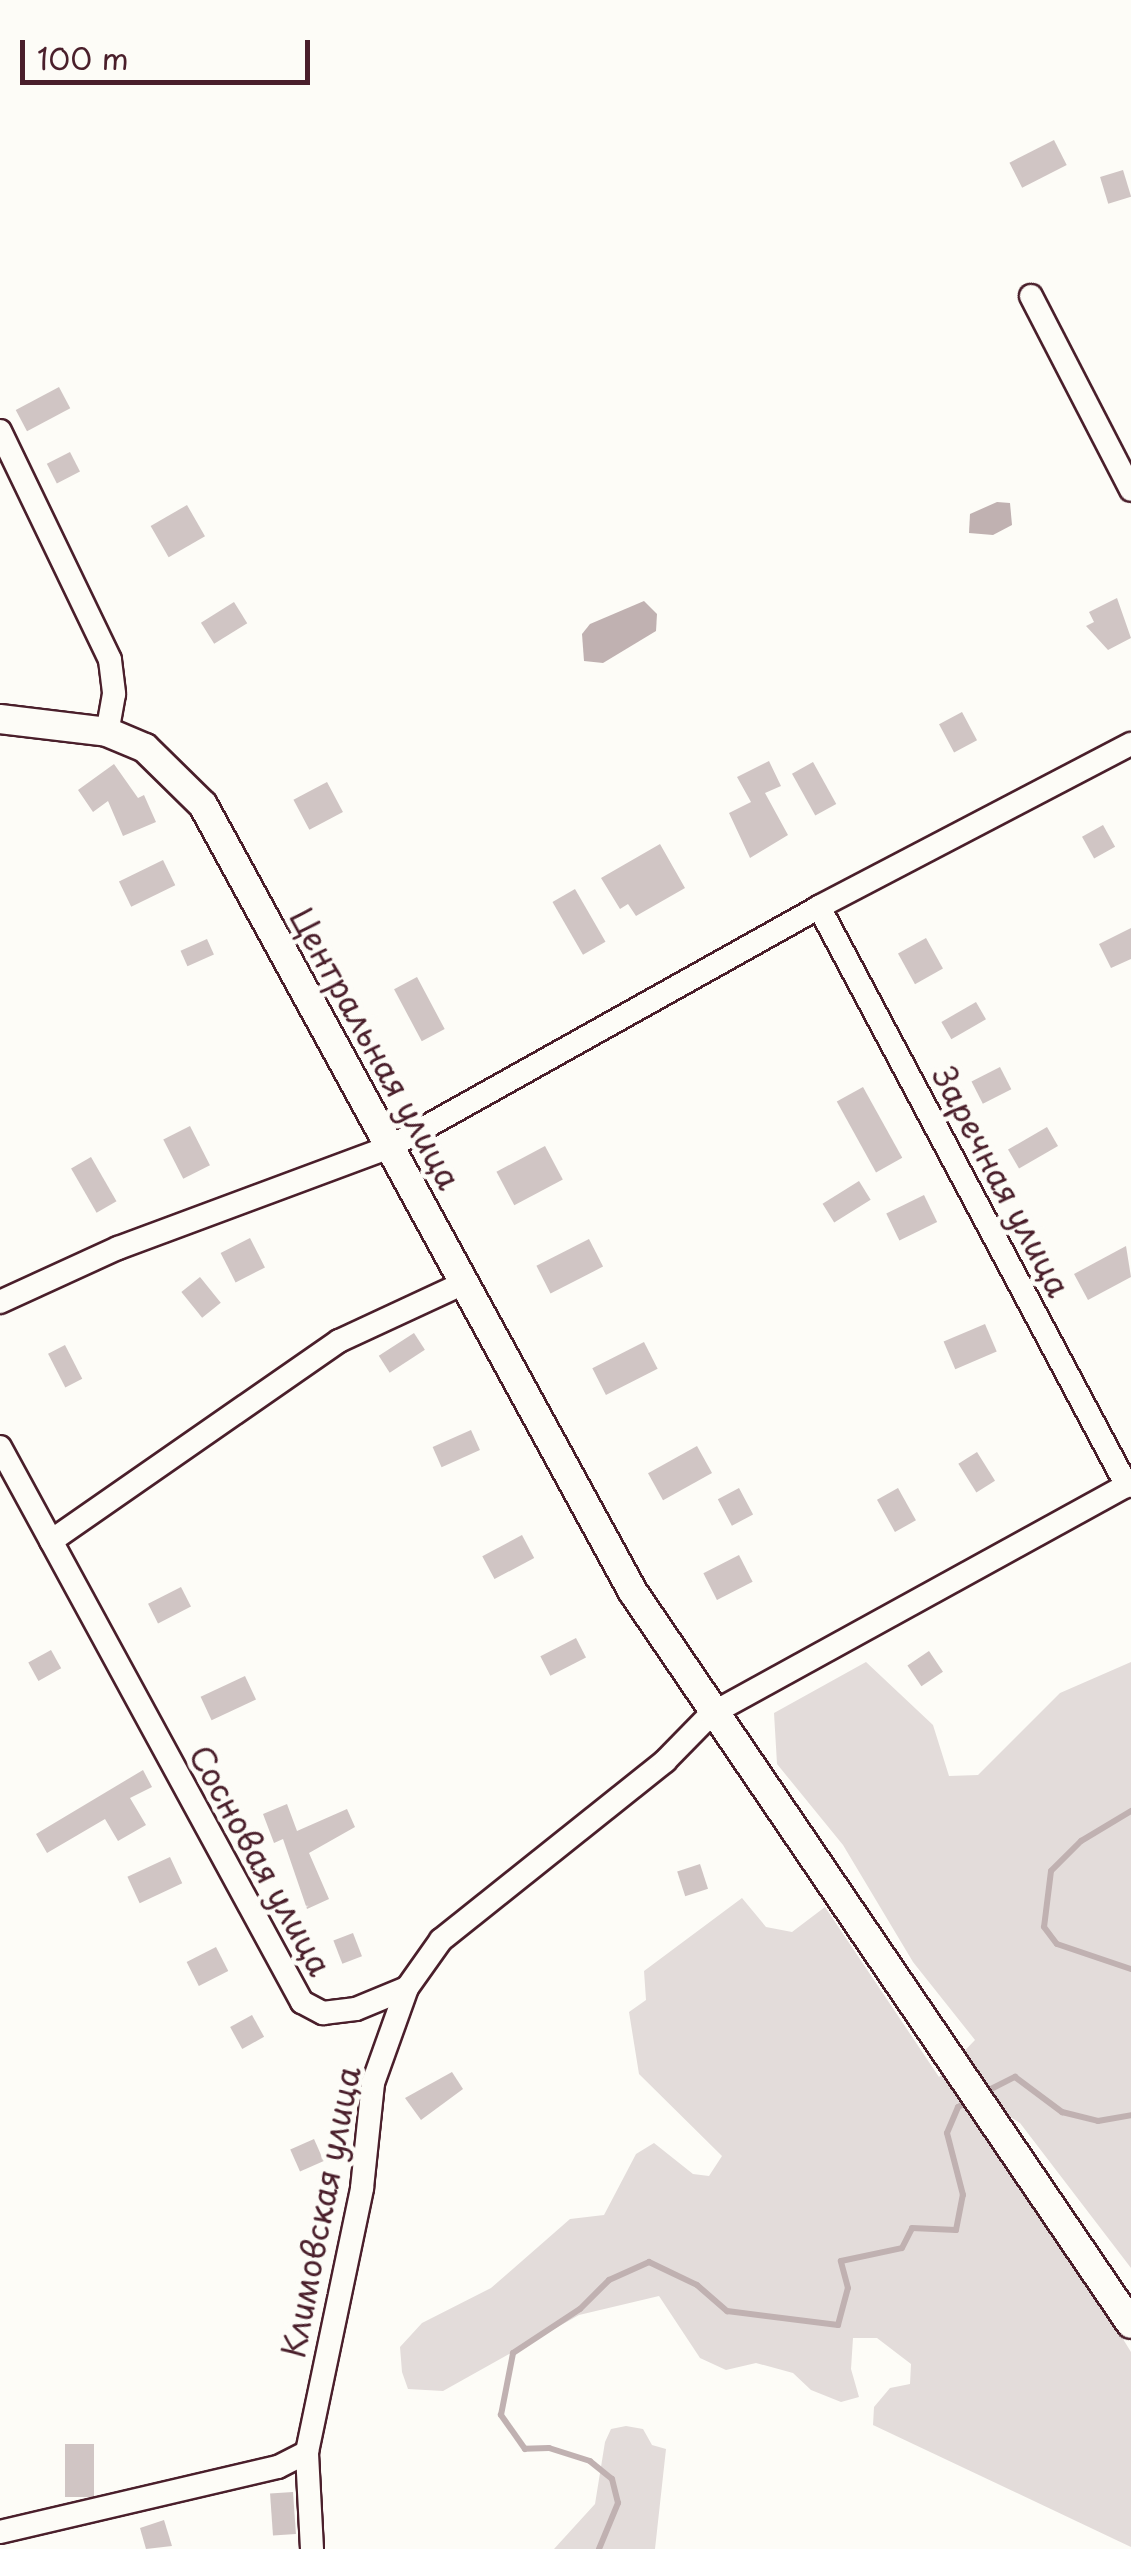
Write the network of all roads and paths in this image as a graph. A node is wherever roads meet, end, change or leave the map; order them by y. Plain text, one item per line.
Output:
1 (1031, 296) dead end
2 (0, 430) edge
3 (1131, 490) edge
4 (0, 718) edge
5 (107, 732) junction
6 (1128, 754) edge
7 (818, 907) junction
8 (390, 1147) junction
9 (464, 1283) junction
10 (0, 1302) edge
11 (0, 1447) edge
12 (1129, 1484) edge
13 (52, 1541) junction
14 (711, 1714) junction
15 (407, 1988) junction
16 (1131, 2324) edge
17 (306, 2452) junction
18 (0, 2532) edge
19 (312, 2549) edge

1 - 3 street
2 - 5 street
4 - 5 street, Центральная улица
5 - 8 street, Центральная улица
6 - 7 street
7 - 8 street
7 - 12 street, Заречная улица
8 - 9 street, Центральная улица
8 - 10 street
9 - 13 street
9 - 14 street, Центральная улица
11 - 13 street, Сосновая улица
12 - 14 street
13 - 15 street, Сосновая улица
14 - 15 street
14 - 16 street, Центральная улица
15 - 17 street, Климовская улица
17 - 18 street
17 - 19 street, Климовская улица

